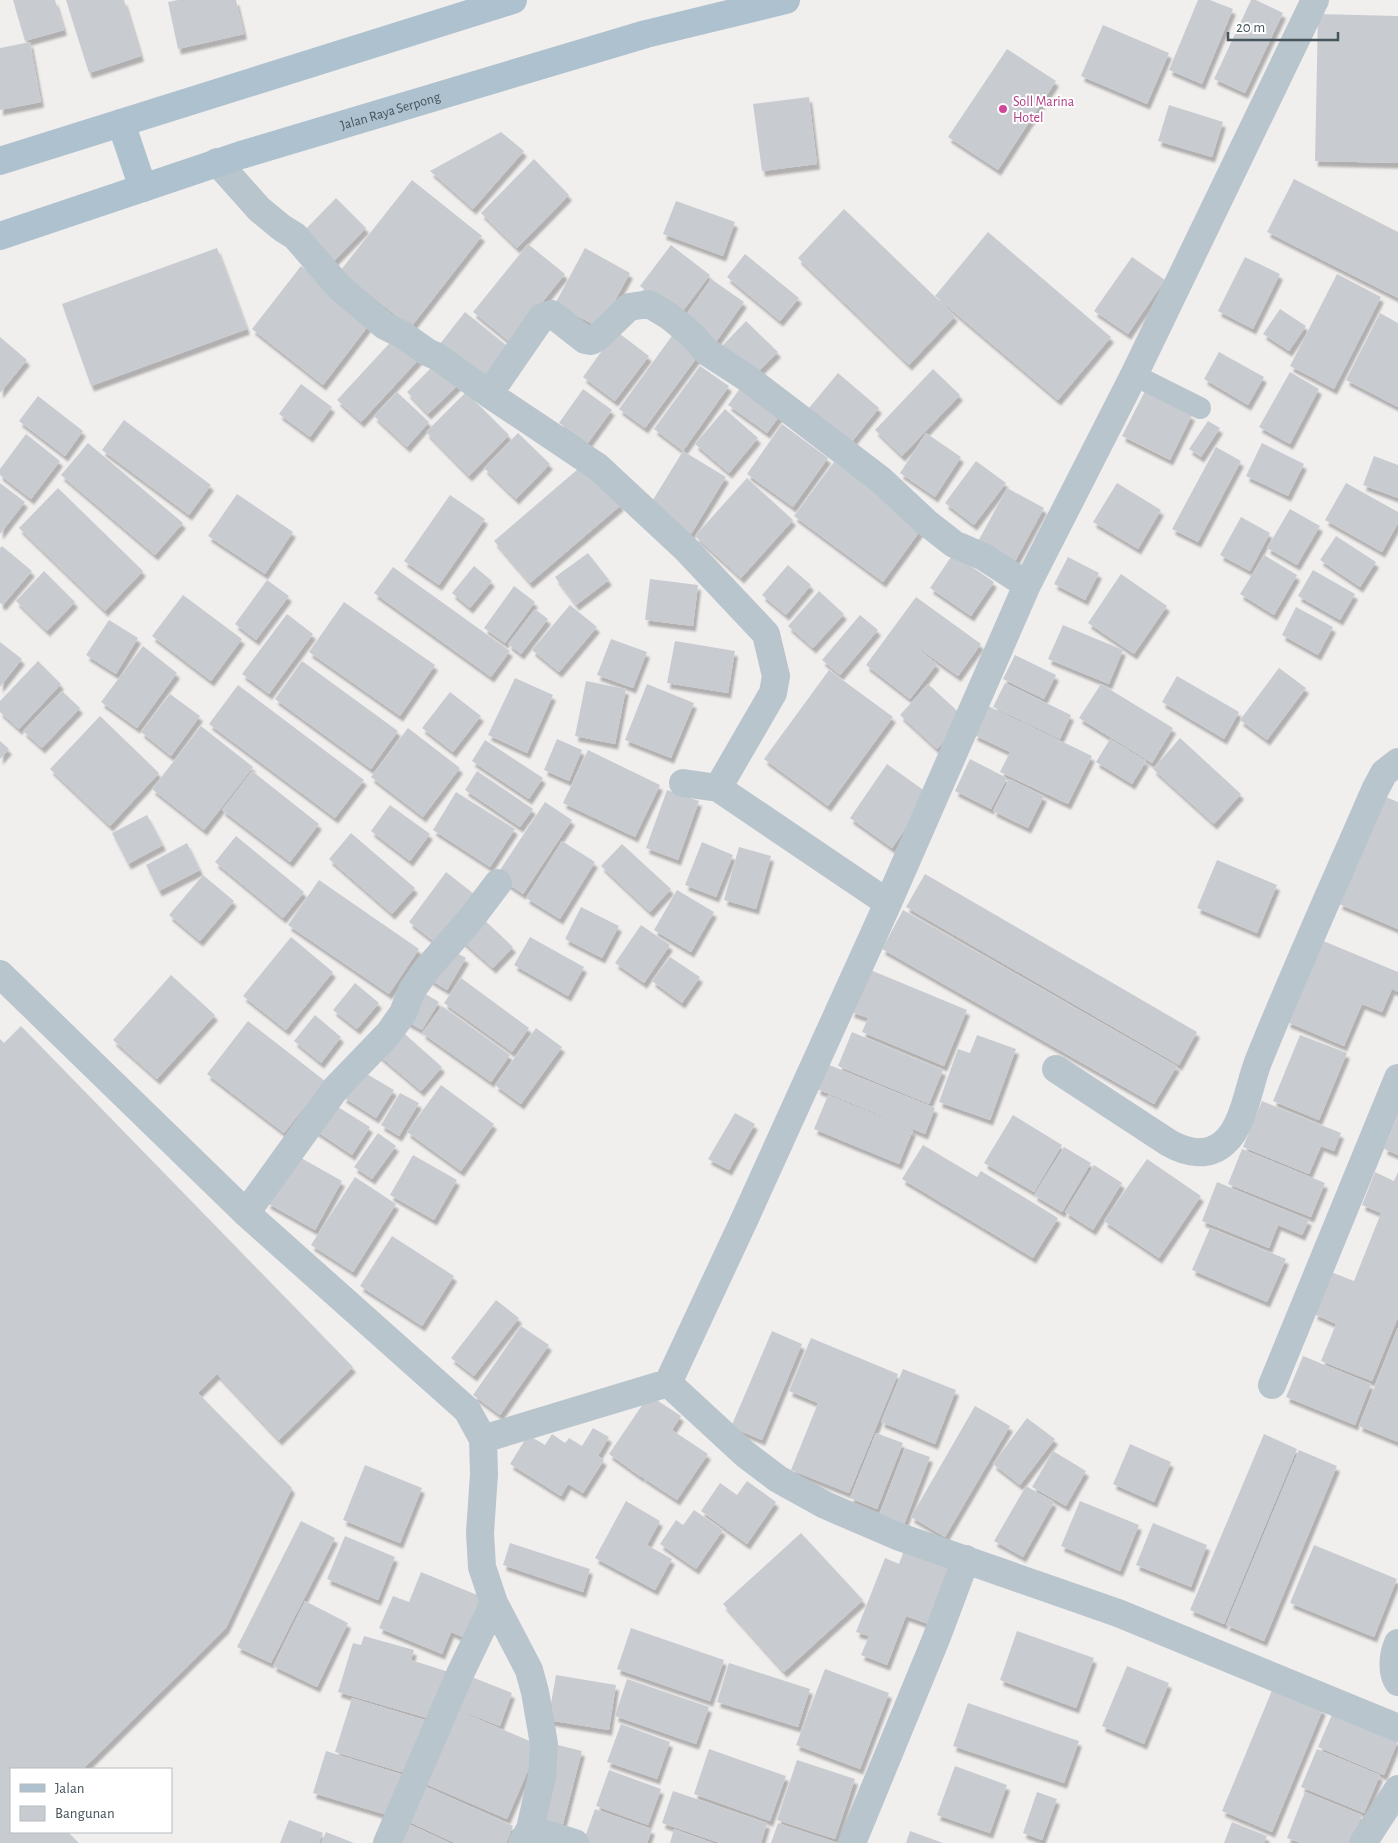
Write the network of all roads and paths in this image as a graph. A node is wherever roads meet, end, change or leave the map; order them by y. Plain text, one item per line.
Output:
1 (513, 0) edge
2 (786, 0) edge
3 (1315, 0) edge
4 (121, 123) junction
5 (0, 161) edge
6 (217, 162) junction
7 (143, 188) junction
8 (0, 236) edge
9 (1134, 375) junction
10 (488, 394) junction
11 (1200, 408) dead end
12 (1027, 585) junction
13 (1398, 762) edge
14 (683, 783) dead end
15 (718, 788) junction
16 (498, 883) dead end
17 (888, 903) junction
18 (0, 974) edge
19 (1056, 1068) dead end
20 (1398, 1078) edge
21 (246, 1213) junction
22 (668, 1383) junction
23 (1272, 1385) dead end
24 (483, 1439) junction
25 (966, 1559) junction
26 (494, 1603) junction
27 (1398, 1643) edge
28 (1398, 1682) edge
29 (1398, 1728) edge
30 (1398, 1789) edge
31 (526, 1836) edge
32 (387, 1843) edge
33 (575, 1843) edge
34 (852, 1843) edge
35 (1363, 1843) edge

1 - 4 main road
2 - 6 main road, Jalan Raya Serpong
3 - 9 street
4 - 5 main road
4 - 7 main road
6 - 7 main road, Jalan Raya Serpong
6 - 10 street
7 - 8 main road, Jalan Raya Serpong
9 - 11 lane
9 - 12 street
10 - 12 street
10 - 15 street
12 - 17 street
13 - 19 street
14 - 15 street
15 - 17 street
16 - 21 street
17 - 22 street
18 - 21 street
20 - 23 street
21 - 24 street
22 - 24 street
22 - 25 street
24 - 26 street
25 - 29 street
25 - 34 street
26 - 31 street
26 - 32 street
27 - 28 street
30 - 35 street
31 - 33 street

